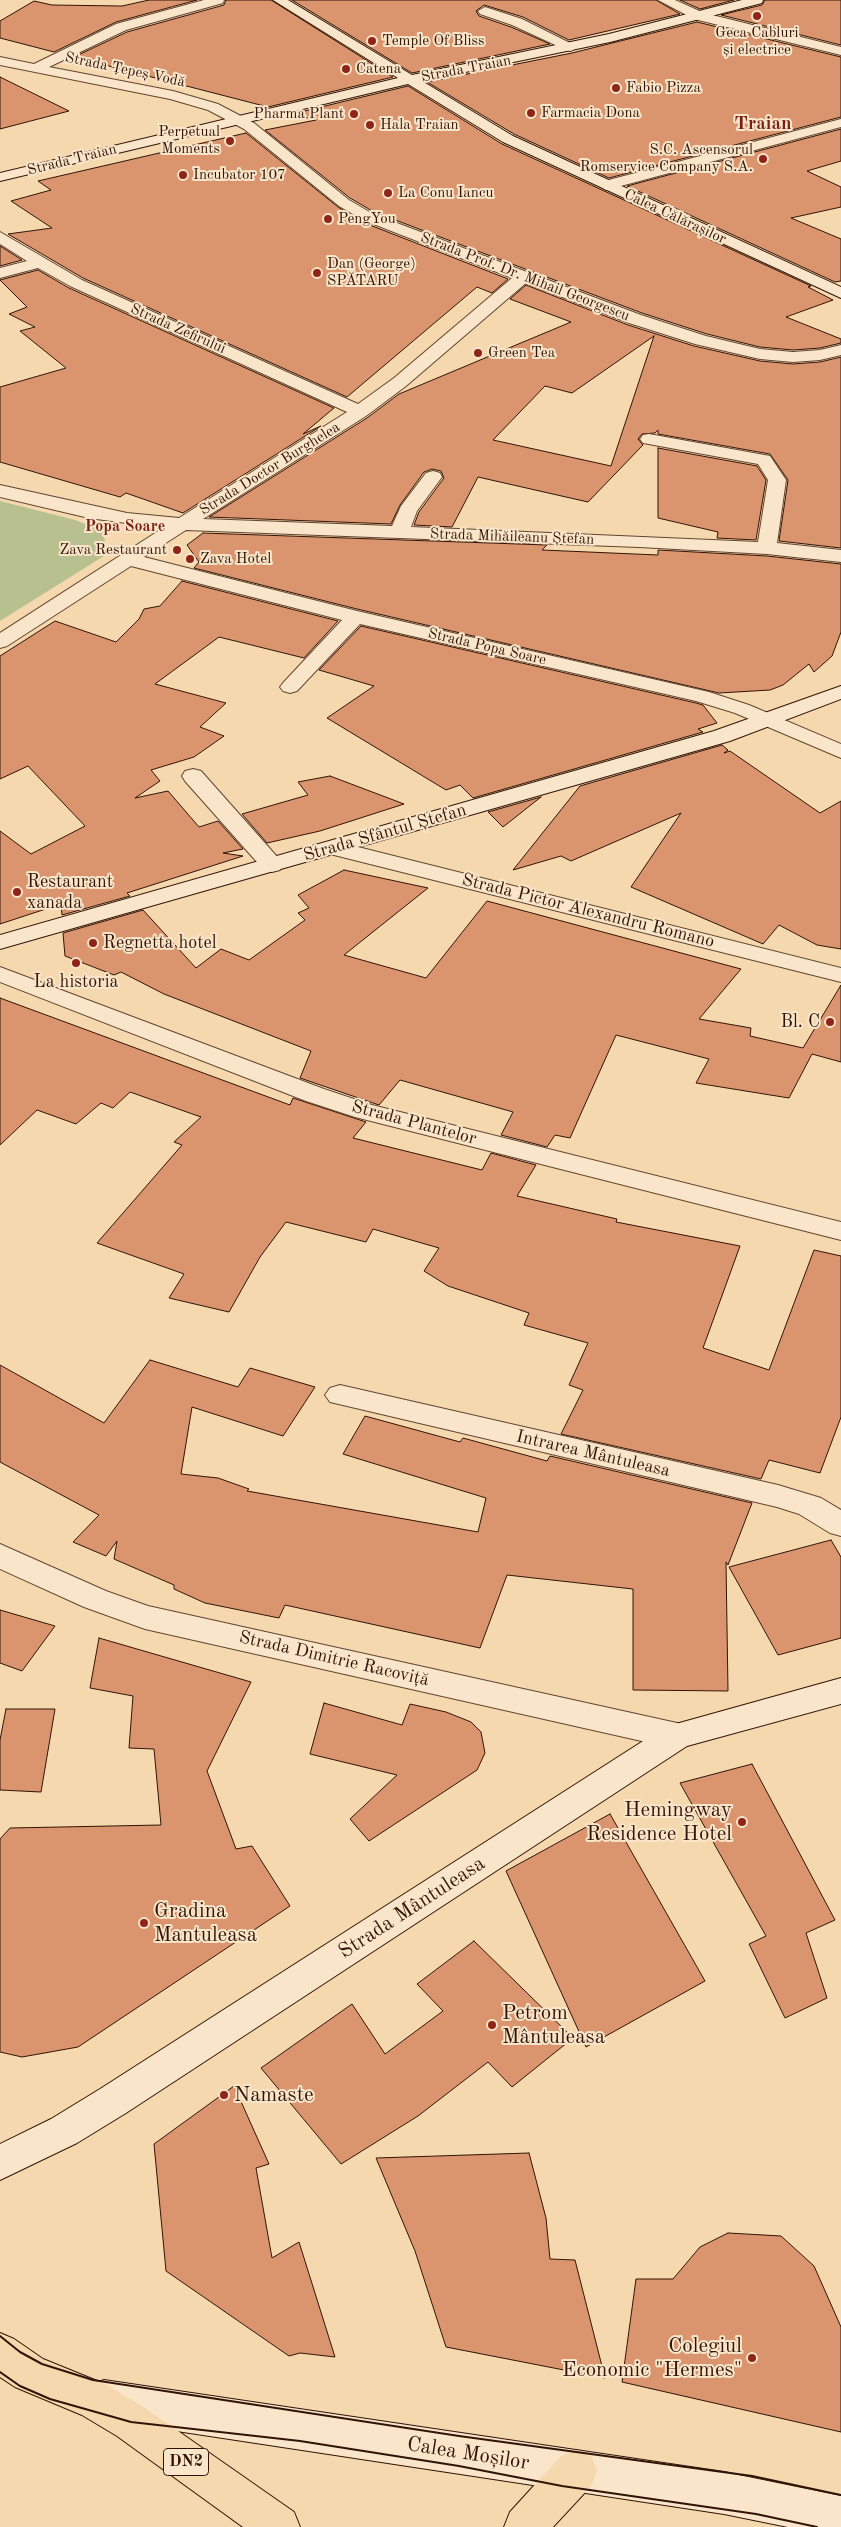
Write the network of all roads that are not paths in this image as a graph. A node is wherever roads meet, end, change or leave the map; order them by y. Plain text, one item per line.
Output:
1 (218, 0) edge
2 (279, 0) edge
3 (664, 0) edge
4 (757, 0) edge
5 (485, 11) dead end
6 (699, 16) junction
7 (572, 47) junction
8 (841, 51) edge
9 (0, 61) edge
10 (386, 66) junction
11 (36, 68) junction
12 (472, 68) junction
13 (410, 80) junction
14 (240, 120) junction
15 (841, 123) edge
16 (0, 177) edge
17 (606, 185) junction
18 (0, 237) edge
19 (40, 263) junction
20 (0, 274) edge
21 (524, 276) junction
22 (841, 293) edge
23 (841, 350) edge
24 (360, 412) junction
25 (649, 438) dead end
26 (433, 477) dead end
27 (0, 491) edge
28 (182, 524) junction
29 (399, 533) junction
30 (767, 548) junction
31 (841, 556) edge
32 (128, 559) junction
33 (355, 617) junction
34 (0, 642) edge
35 (290, 687) dead end
36 (840, 692) edge
37 (770, 720) junction
38 (841, 752) edge
39 (193, 776) dead end
40 (334, 848) junction
41 (272, 865) junction
42 (0, 942) edge
43 (0, 974) edge
44 (841, 975) edge
45 (841, 1231) edge
46 (340, 1395) dead end
47 (841, 1525) edge
48 (0, 1556) edge
49 (841, 1691) edge
50 (677, 1736) junction
51 (0, 2163) edge
52 (0, 2353) edge
53 (93, 2399) junction
54 (576, 2471) junction
55 (841, 2517) edge
56 (279, 2527) edge
57 (525, 2527) edge

1 - 11 street
2 - 10 street, Calea Călărașilor
3 - 6 street
4 - 6 street, Strada Traian
5 - 7 street
6 - 7 street, Strada Traian
6 - 8 street
7 - 12 street, Strada Traian
9 - 11 street, Strada Țepeș Vodă
10 - 12 street
10 - 13 street, Calea Călărașilor
11 - 14 street, Strada Țepeș Vodă
12 - 13 street, Strada Traian
13 - 14 street, Strada Traian
13 - 17 street, Calea Călărașilor
14 - 16 street, Strada Traian
14 - 21 street, Strada Prof. Dr. Mihail Georgescu
15 - 17 street
17 - 22 street, Calea Călărașilor
18 - 19 street, Strada Zefirului
19 - 20 street
19 - 24 street, Strada Zefirului
21 - 23 street, Strada Prof. Dr. Mihail Georgescu
21 - 24 street, Strada Doctor Burghelea
24 - 28 street, Strada Doctor Burghelea
25 - 30 street
26 - 29 street
27 - 28 street
28 - 29 street, Strada Mihăileanu Ștefan
28 - 32 street, Strada Doctor Burghelea
29 - 30 street, Strada Mihăileanu Ștefan
30 - 31 street, Strada Mihăileanu Ștefan
32 - 33 street, Strada Popa Soare
32 - 34 street, Strada Doctor Burghelea
33 - 35 street
33 - 37 street, Strada Popa Soare
36 - 37 street, Strada Sfântul Ștefan
37 - 38 street, Strada Popa Soare
37 - 40 street, Strada Sfântul Ștefan
39 - 41 street
40 - 41 street, Strada Sfântul Ștefan
40 - 44 street, Strada Pictor Alexandru Romano
41 - 42 street, Strada Sfântul Ștefan
43 - 45 street, Strada Plantelor
46 - 47 street, Intrarea Mântuleasa
48 - 50 street, Strada Dimitrie Racoviță
49 - 50 street, Strada Mântuleasa
50 - 51 street, Strada Mântuleasa
52 - 53 main road, DN2
53 - 54 street, Calea Moșilor
53 - 56 main road, DN2
54 - 55 street, Calea Moșilor
54 - 57 main road

